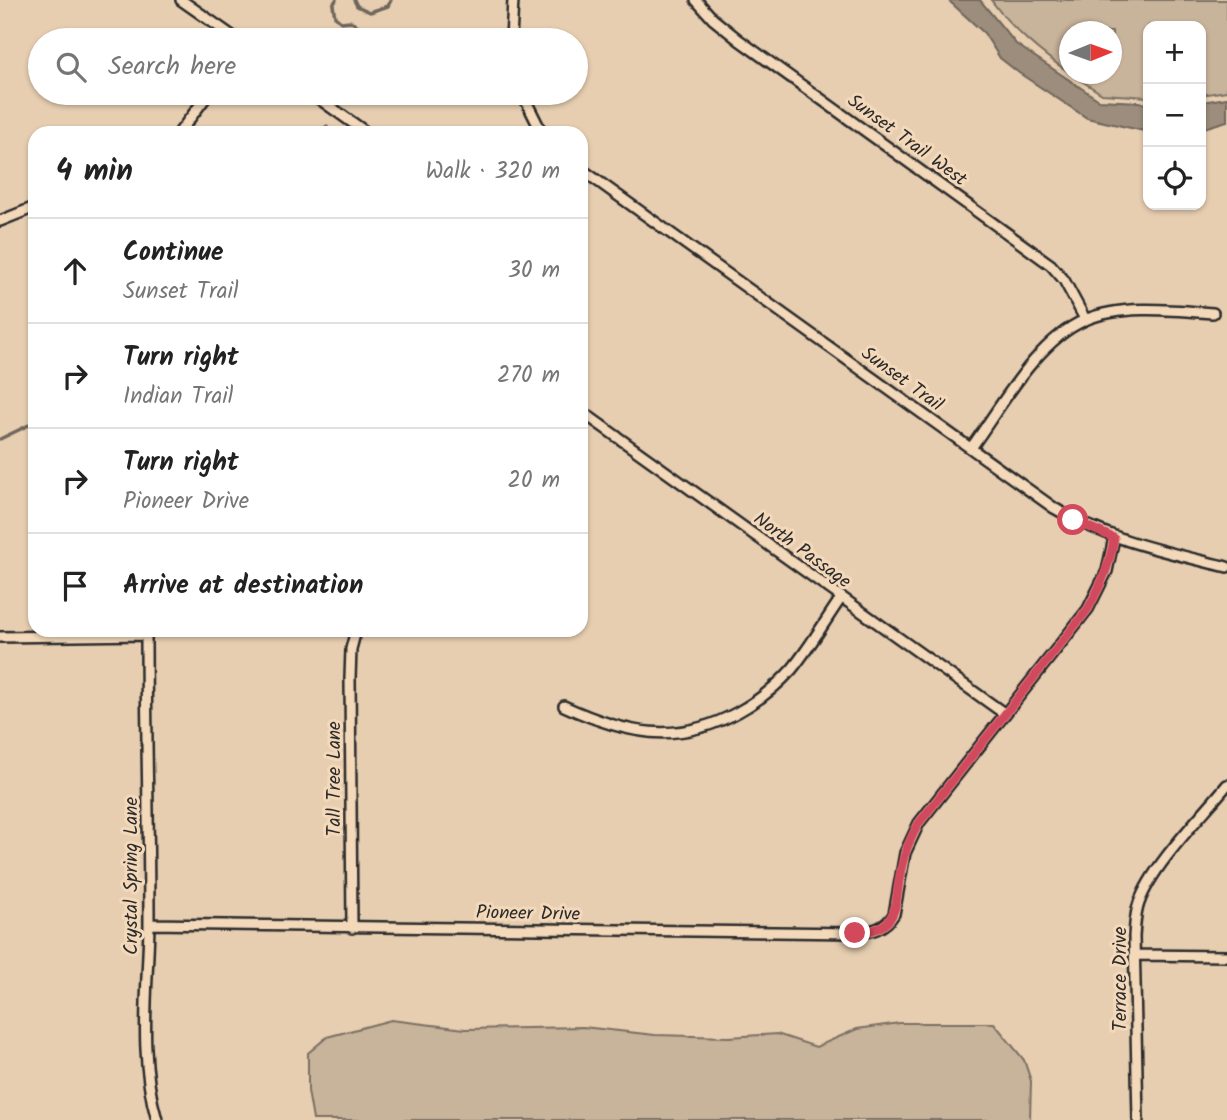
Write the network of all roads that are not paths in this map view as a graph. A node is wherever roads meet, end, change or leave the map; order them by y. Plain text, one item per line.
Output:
1 (181, 0) edge
2 (513, 0) edge
3 (696, 0) edge
4 (221, 28) edge
5 (512, 28) edge
6 (200, 105) edge
7 (328, 105) edge
8 (528, 105) edge
9 (184, 126) edge
10 (357, 126) edge
11 (538, 126) edge
12 (588, 174) edge
13 (28, 210) edge
14 (0, 221) edge
15 (1213, 313) dead end
16 (1085, 320) junction
17 (588, 416) edge
18 (971, 448) junction
19 (1114, 538) junction
20 (1227, 567) edge
21 (841, 598) junction
22 (28, 636) edge
23 (0, 637) edge
24 (146, 637) edge
25 (354, 637) edge
26 (564, 706) dead end
27 (1005, 714) junction
28 (1227, 785) edge
29 (149, 924) junction
30 (352, 928) junction
31 (1135, 955) junction
32 (1227, 956) edge
33 (157, 1120) edge
34 (1138, 1120) edge

1 - 4 street
2 - 5 street
3 - 16 street, Sunset Trail West
6 - 9 street
7 - 10 street
8 - 11 street
12 - 18 street, Sunset Trail
13 - 14 street
15 - 16 street
16 - 18 street
17 - 21 street, North Passage
18 - 19 street, Sunset Trail
19 - 20 street, Sunset Trail
19 - 27 street
21 - 26 street
21 - 27 street, North Passage
22 - 23 street
24 - 29 street, Crystal Spring Lane
25 - 30 street, Tall Tree Lane
27 - 30 street, Pioneer Drive
28 - 31 street, Terrace Drive
29 - 30 street, Pioneer Drive
29 - 33 street, Crystal Spring Lane
31 - 32 street
31 - 34 street, Terrace Drive

